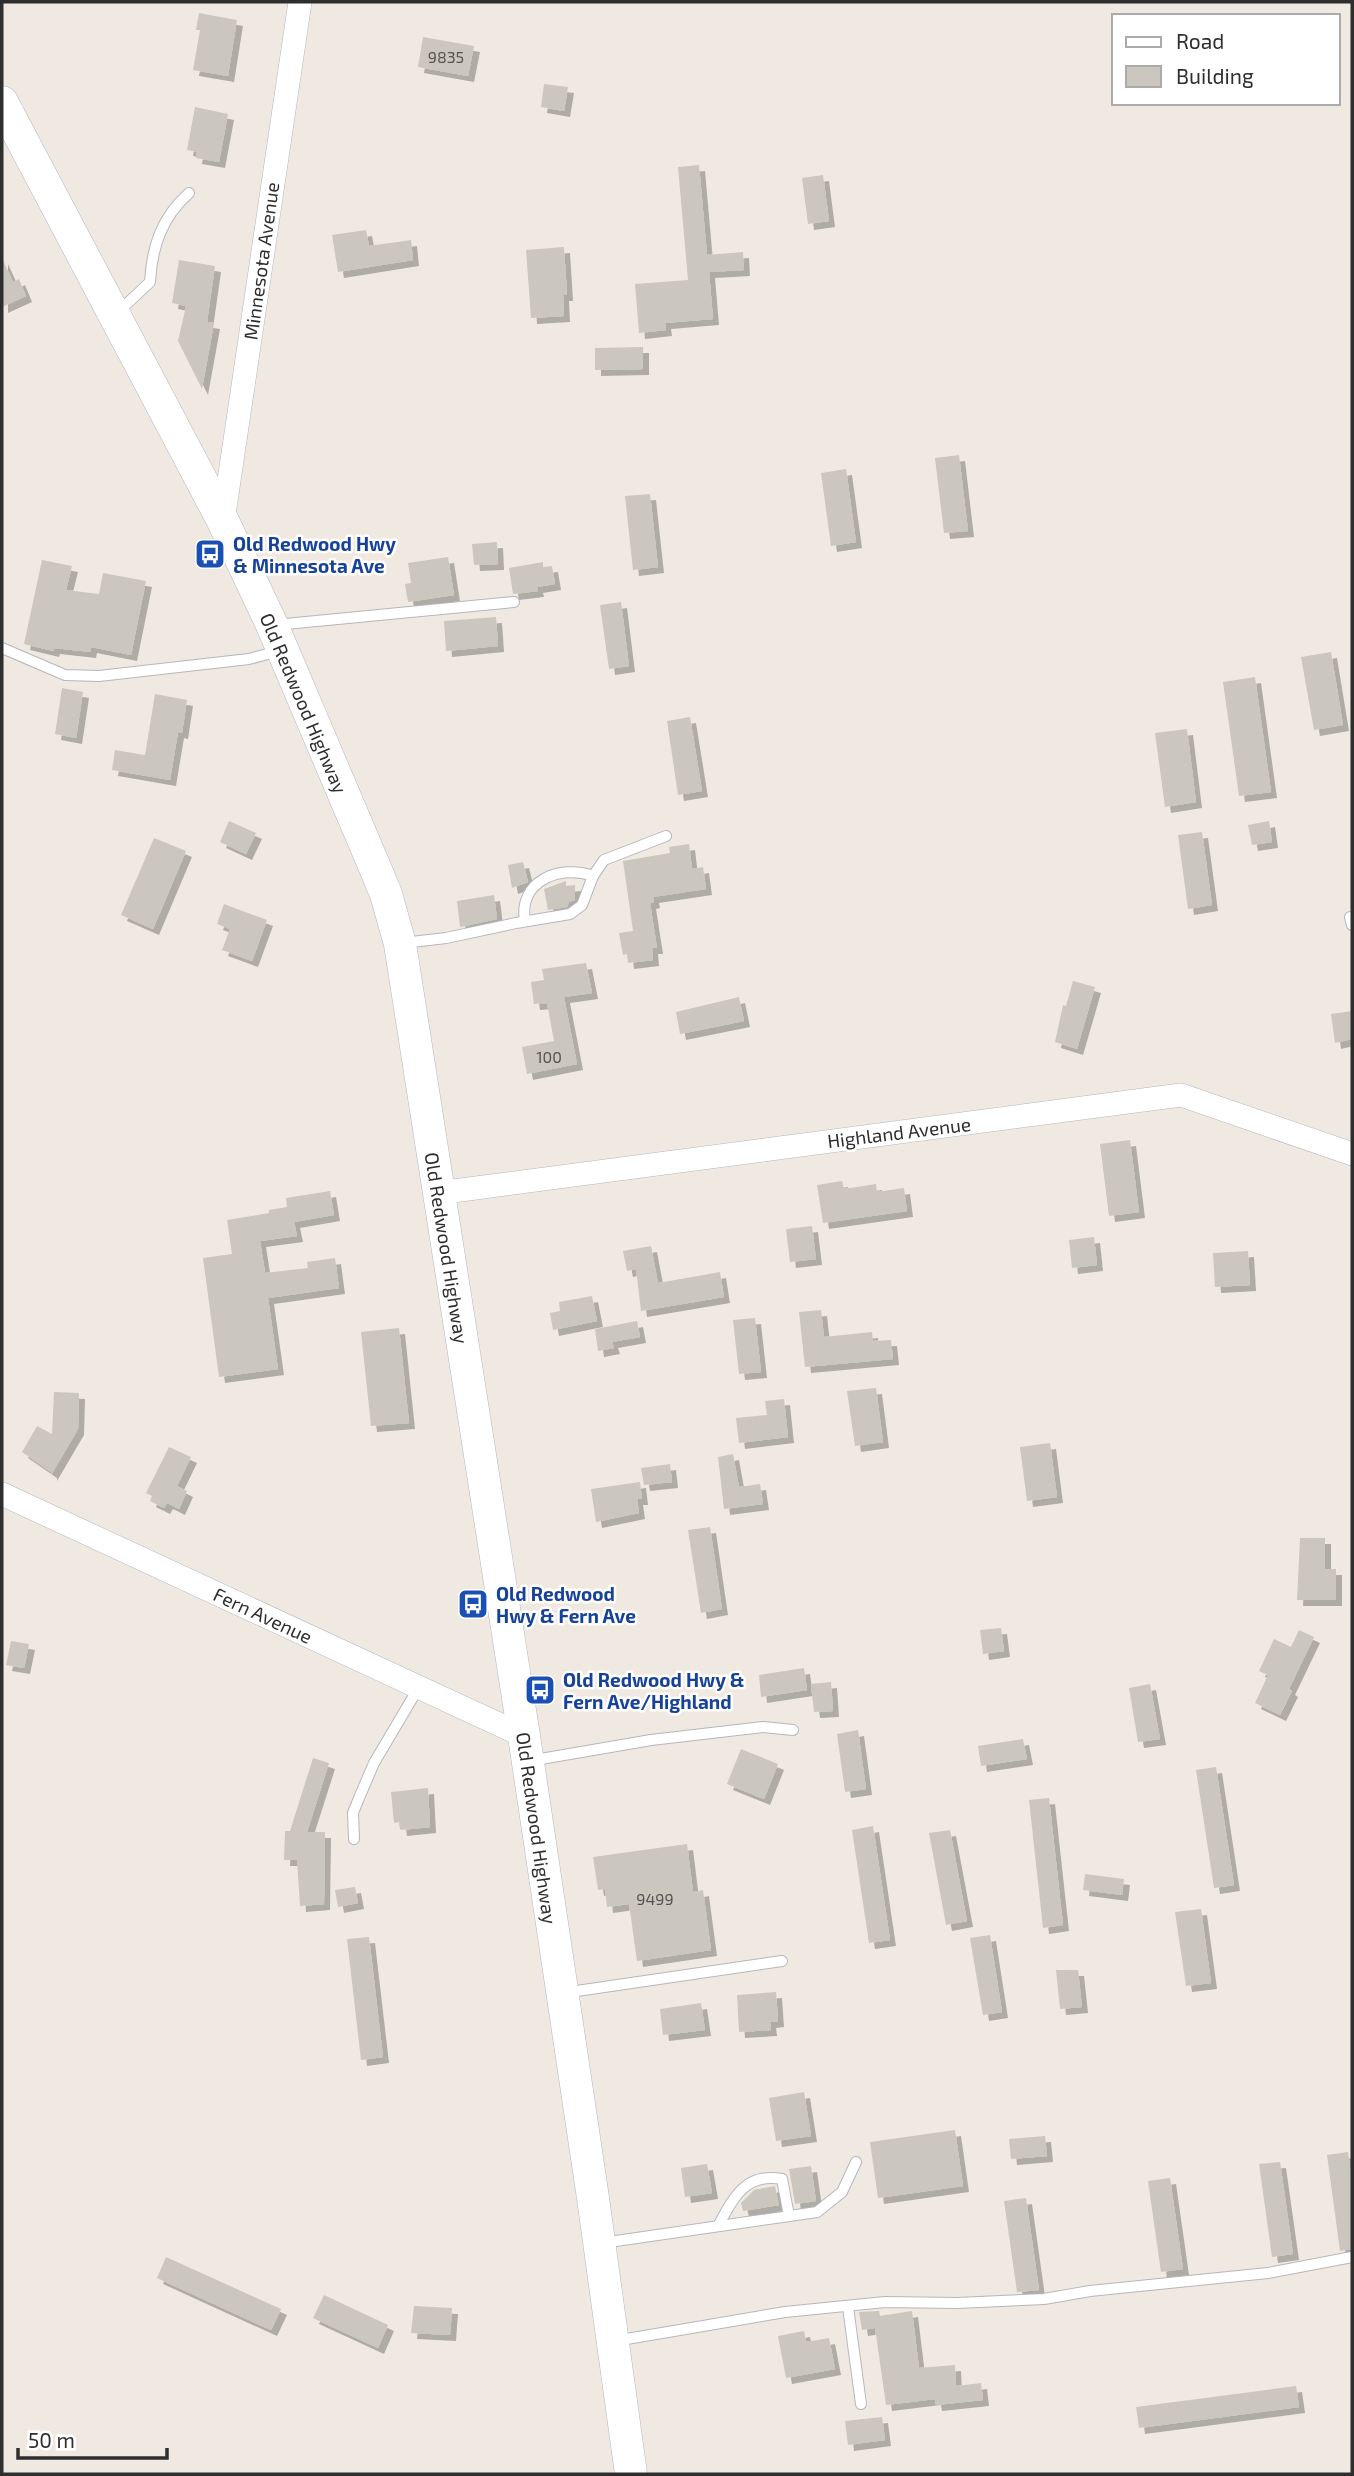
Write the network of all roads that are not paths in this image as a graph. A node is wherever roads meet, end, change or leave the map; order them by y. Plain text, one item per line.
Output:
1 (300, 2) edge
2 (2, 102) edge
3 (189, 193) dead end
4 (114, 316) junction
5 (223, 521) junction
6 (514, 602) dead end
7 (277, 638) junction
8 (2, 648) edge
9 (666, 836) dead end
10 (593, 876) junction
11 (525, 921) junction
12 (400, 944) junction
13 (1352, 1154) edge
14 (438, 1193) junction
15 (2, 1494) edge
16 (419, 1687) junction
17 (793, 1730) dead end
18 (526, 1749) junction
19 (354, 1839) dead end
20 (782, 1961) dead end
21 (561, 1993) junction
22 (856, 2162) dead end
23 (789, 2216) junction
24 (718, 2227) junction
25 (599, 2244) junction
26 (1352, 2257) edge
27 (848, 2307) junction
28 (612, 2342) junction
29 (861, 2404) dead end
30 (631, 2474) edge

1 - 5 street, Minnesota Avenue
2 - 4 main road, Old Redwood Highway
3 - 4 lane
4 - 5 main road, Old Redwood Highway
5 - 7 main road, Old Redwood Highway
6 - 7 lane
7 - 8 lane
7 - 12 main road, Old Redwood Highway
9 - 10 lane
10 - 11 lane
10 - 11 lane
11 - 12 lane
12 - 14 main road, Old Redwood Highway
13 - 14 street, Highland Avenue
14 - 18 main road, Old Redwood Highway
15 - 16 street, Fern Avenue
16 - 18 street, Fern Avenue
16 - 19 lane
17 - 18 lane
18 - 21 main road, Old Redwood Highway
20 - 21 lane
21 - 25 main road, Old Redwood Highway
22 - 23 lane
23 - 24 lane
23 - 24 lane
24 - 25 lane
25 - 28 main road, Old Redwood Highway
26 - 27 lane
27 - 28 lane
27 - 29 lane
28 - 30 main road, Old Redwood Highway

